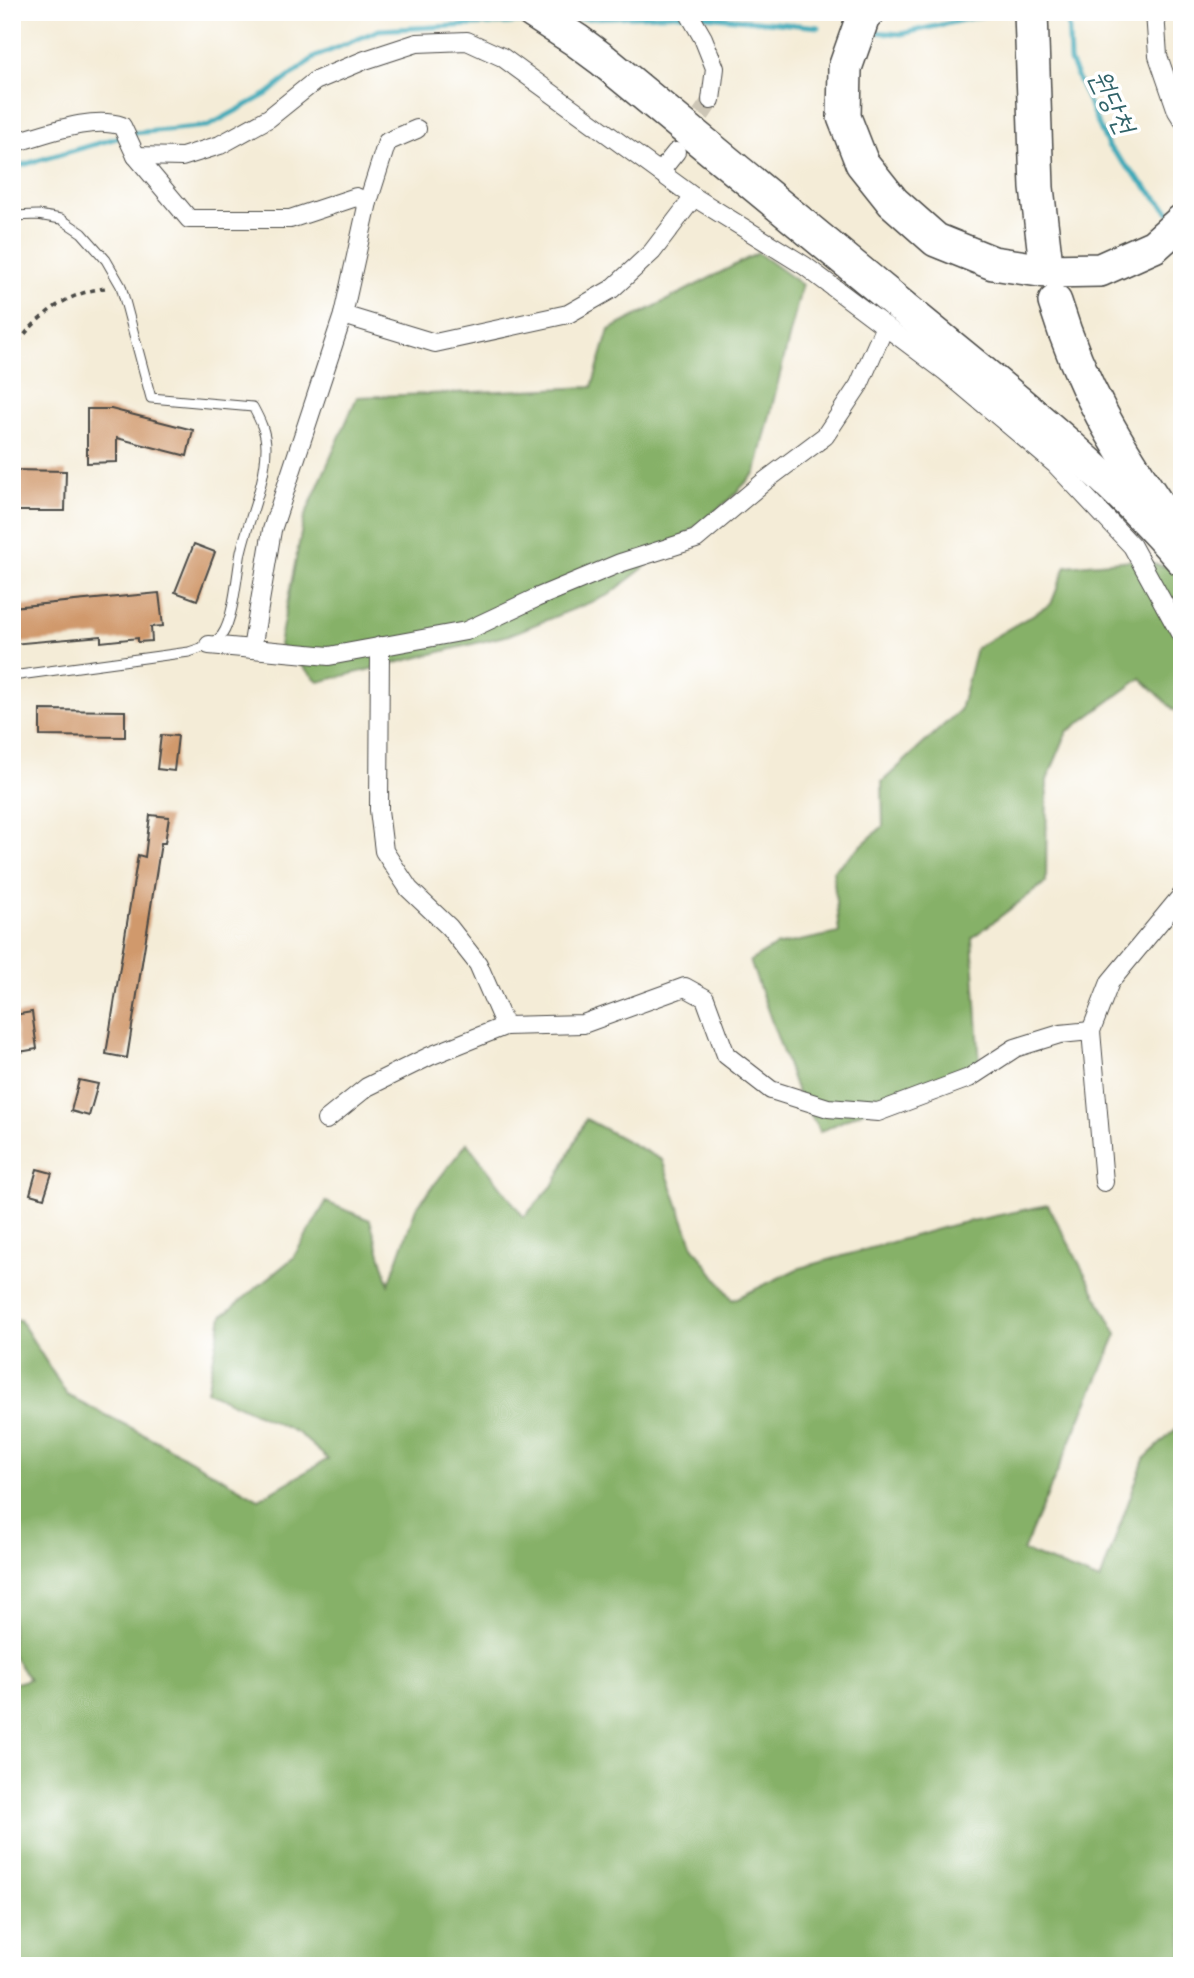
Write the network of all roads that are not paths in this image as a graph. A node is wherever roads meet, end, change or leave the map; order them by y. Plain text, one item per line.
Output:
1 (533, 12) edge
2 (688, 12) edge
3 (868, 12) edge
4 (1031, 12) edge
5 (1156, 12) edge
6 (711, 100) tunnel mouth
7 (1182, 119) edge
8 (417, 129) dead end
9 (12, 144) edge
10 (134, 152) junction
11 (676, 152) tunnel mouth
12 (660, 172) junction
13 (694, 197) junction
14 (368, 202) junction
15 (12, 216) edge
16 (1182, 221) edge
17 (1045, 256) dead end
18 (1055, 302) dead end
19 (344, 315) junction
20 (884, 326) junction
21 (1182, 539) edge
22 (1182, 559) edge
23 (1182, 636) edge
24 (209, 645) junction
25 (380, 646) junction
26 (252, 649) junction
27 (12, 676) edge
28 (1182, 895) edge
29 (505, 1026) junction
30 (1091, 1031) junction
31 (326, 1120) dead end
32 (1104, 1182) dead end

1 - 22 highway
2 - 6 street
3 - 16 highway
4 - 17 highway
5 - 7 street
8 - 14 street
9 - 10 street
10 - 12 street
10 - 14 street
11 - 12 street
12 - 13 street
13 - 19 street
13 - 20 street
14 - 19 street
15 - 24 lane
18 - 21 highway
19 - 26 street
20 - 23 street
20 - 25 street
24 - 26 street
24 - 27 lane
25 - 26 street
25 - 29 street
28 - 30 street
29 - 30 street
29 - 31 street
30 - 32 street

